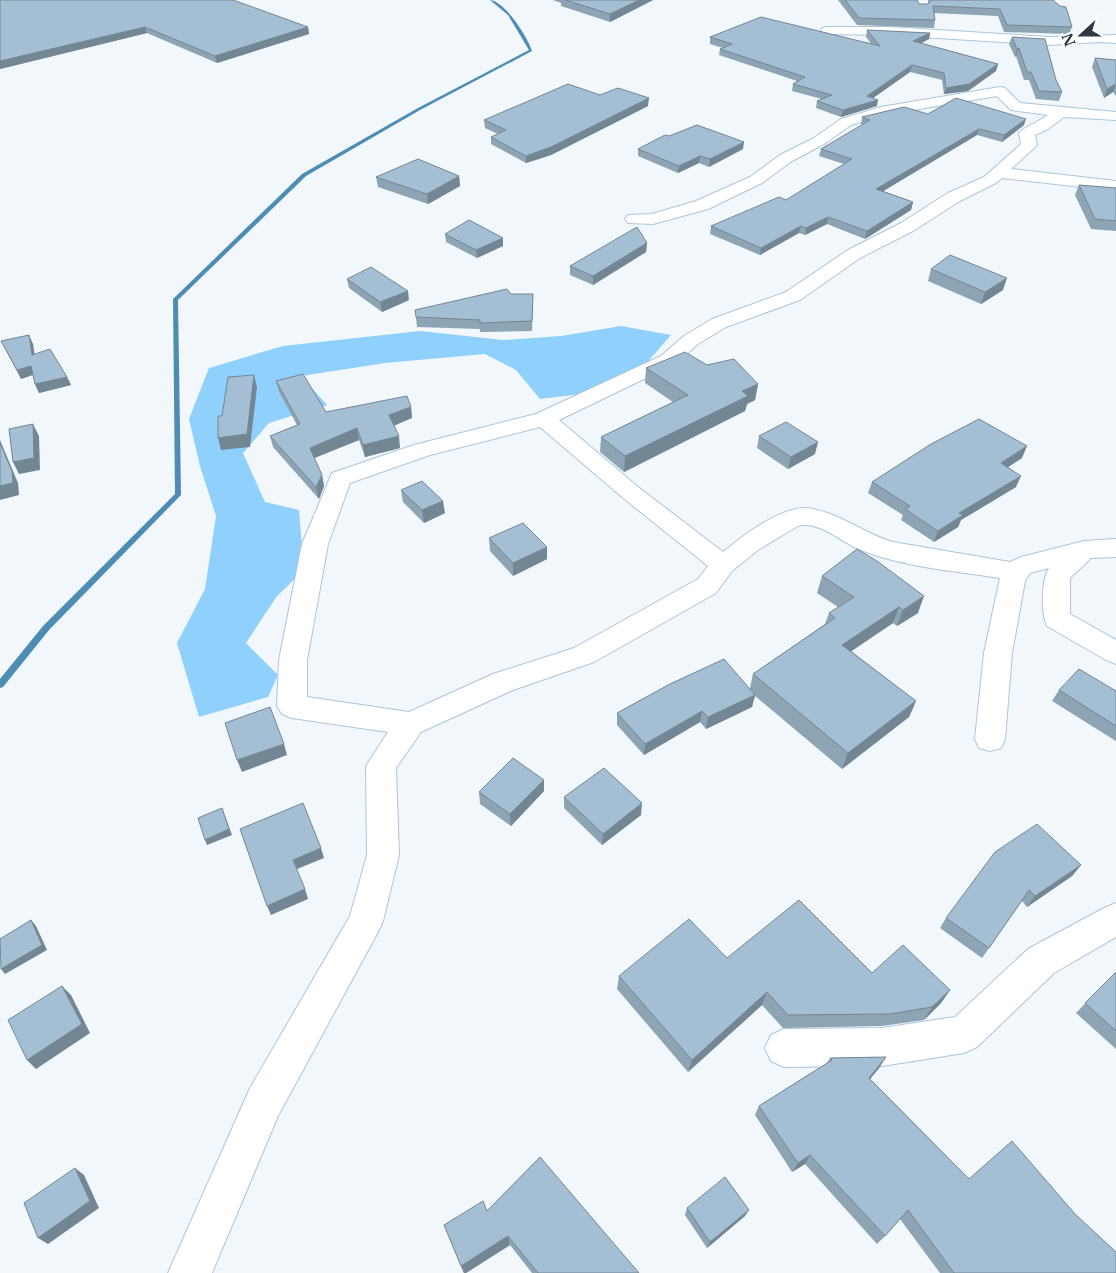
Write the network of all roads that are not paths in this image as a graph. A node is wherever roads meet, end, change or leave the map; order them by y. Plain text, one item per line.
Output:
1 (827, 31) edge
2 (1116, 39) edge
3 (1061, 112) junction
4 (1116, 116) edge
5 (999, 173) junction
6 (1116, 186) edge
7 (634, 219) dead end
8 (544, 419) junction
9 (1116, 548) edge
10 (1084, 550) junction
11 (723, 565) junction
12 (1016, 572) junction
13 (1116, 652) edge
14 (411, 724) junction
15 (990, 739) dead end
16 (1116, 919) edge
17 (784, 1048) dead end
18 (190, 1273) edge

1 - 2 street
3 - 4 street
3 - 5 street
3 - 7 street
5 - 6 street
5 - 8 street
8 - 11 street
8 - 14 street
9 - 10 street
10 - 12 street
10 - 13 street
11 - 12 street
11 - 14 street
12 - 15 street
14 - 18 street
16 - 17 street

